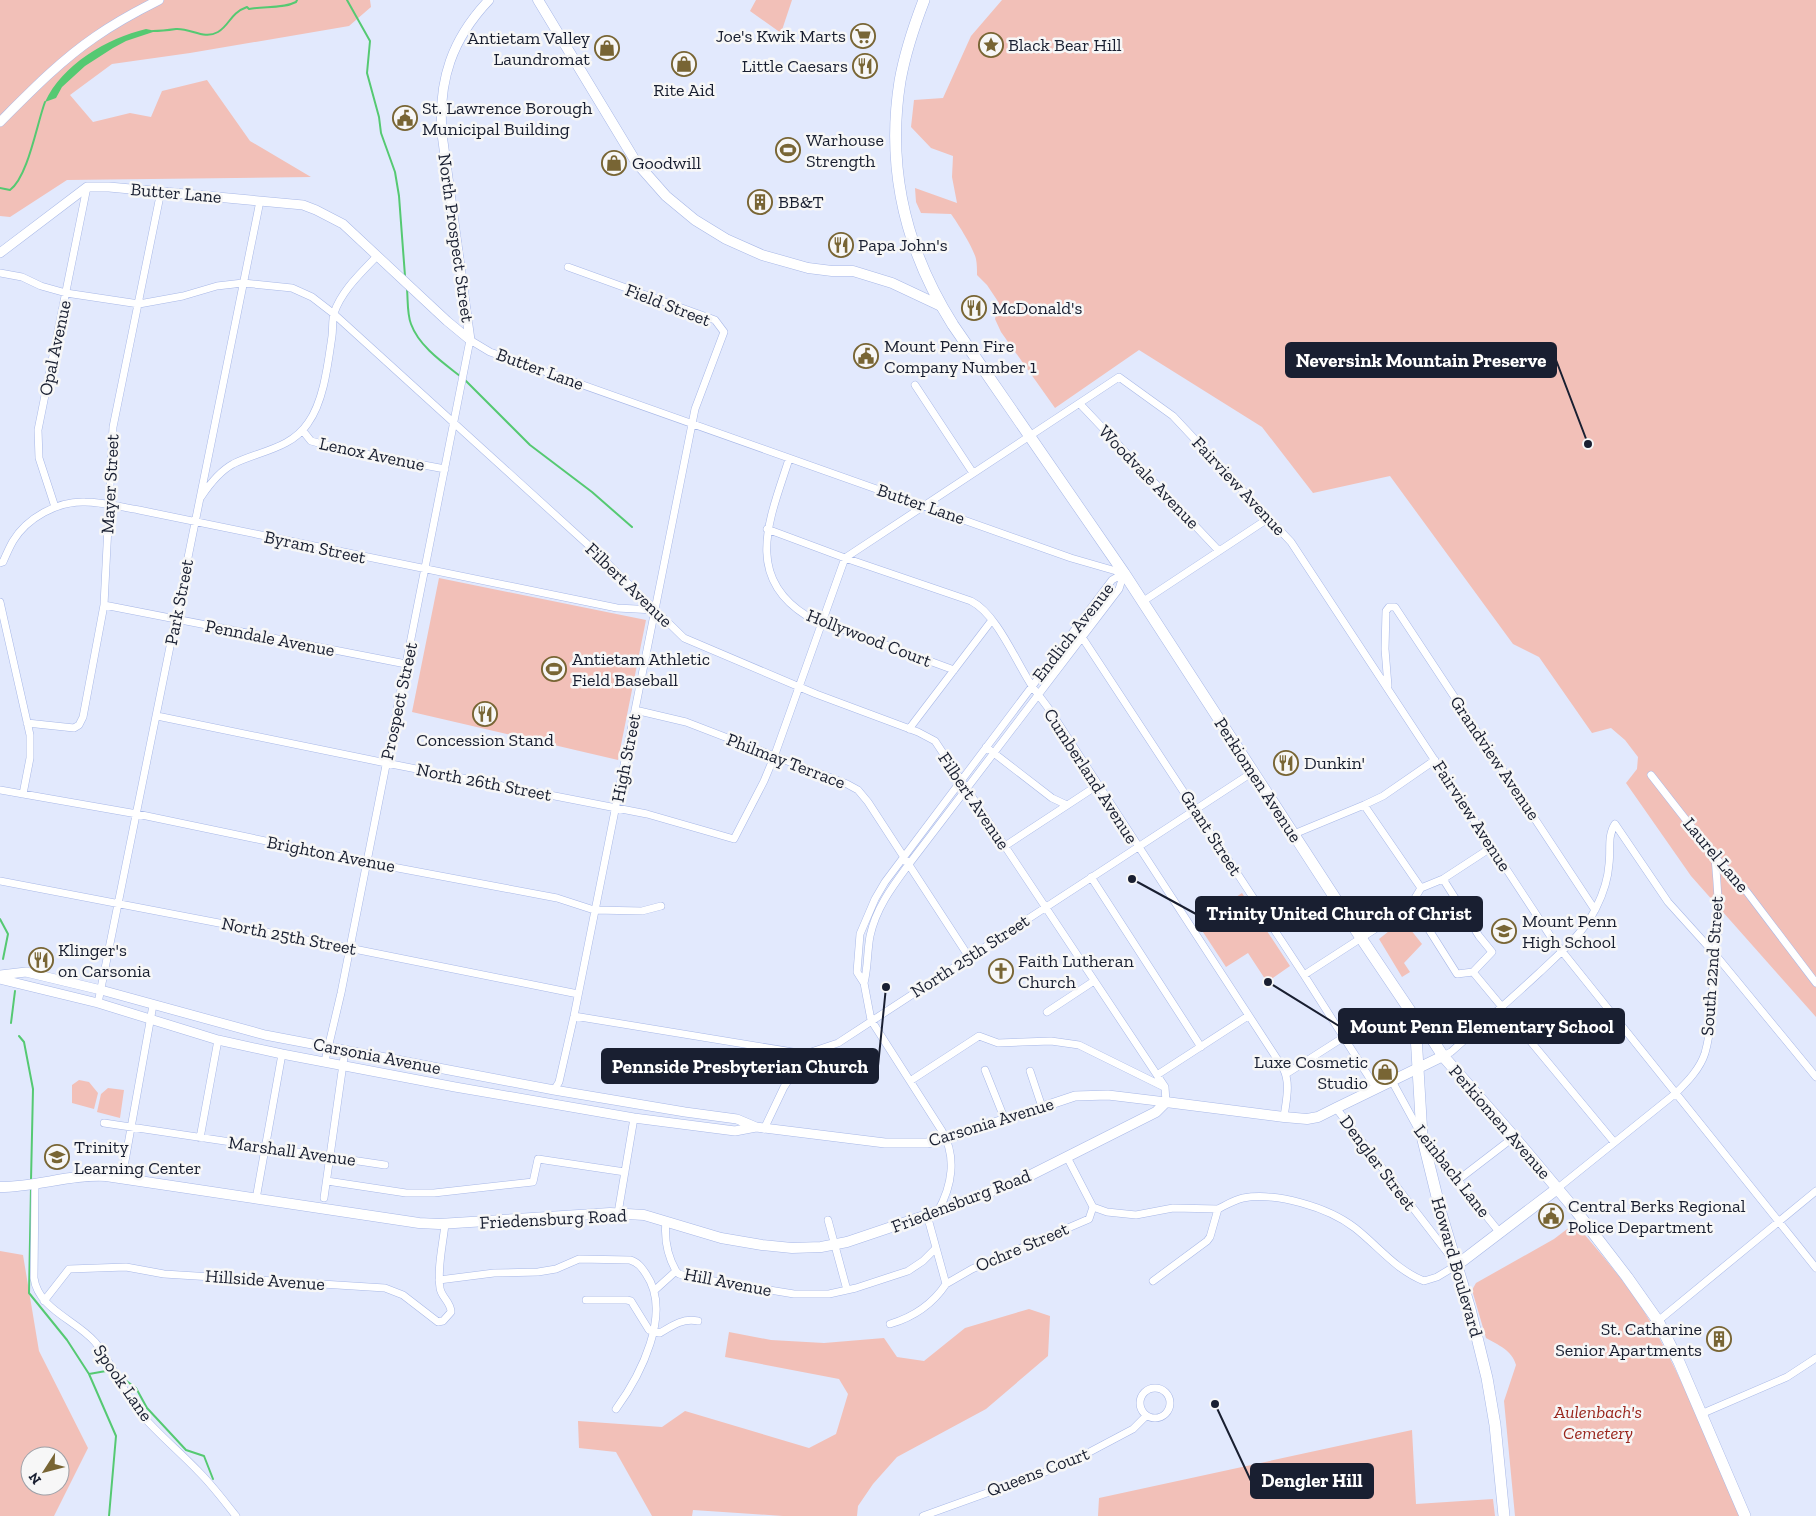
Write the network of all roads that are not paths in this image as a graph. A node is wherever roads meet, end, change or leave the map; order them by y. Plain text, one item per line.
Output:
1 (159, 0) edge
2 (489, 0) edge
3 (538, 0) edge
4 (923, 0) edge
5 (0, 122) edge
6 (87, 187) junction
7 (161, 191) junction
8 (260, 201) junction
9 (0, 253) edge
10 (377, 256) junction
11 (568, 267) dead end
12 (0, 272) edge
13 (243, 283) junction
14 (66, 293) junction
15 (139, 304) junction
16 (941, 306) junction
17 (334, 314) junction
18 (470, 340) junction
19 (708, 373) joint
20 (915, 385) dead end
21 (1080, 404) junction
22 (454, 424) junction
23 (692, 424) junction
24 (303, 430) junction
25 (1030, 437) junction
26 (789, 459) junction
27 (445, 469) junction
28 (973, 473) junction
29 (200, 498) junction
30 (108, 505) junction
31 (924, 505) junction
32 (55, 507) junction
33 (1269, 518) junction
34 (195, 522) junction
35 (767, 528) junction
36 (1219, 550) junction
37 (845, 558) junction
38 (0, 563) edge
39 (425, 569) junction
40 (1124, 573) junction
41 (0, 602) edge
42 (1142, 602) junction
43 (104, 605) junction
44 (655, 610) junction
45 (176, 619) junction
46 (992, 620) junction
47 (822, 622) junction
48 (1076, 628) junction
49 (1081, 636) junction
50 (406, 664) junction
51 (954, 670) junction
52 (1032, 686) junction
53 (798, 687) junction
54 (1388, 687) junction
55 (1038, 694) junction
56 (636, 710) junction
57 (157, 716) junction
58 (27, 723) junction
59 (909, 729) junction
60 (986, 747) junction
61 (993, 753) junction
62 (774, 757) junction
63 (1435, 760) junction
64 (386, 763) junction
65 (1253, 772) junction
66 (1651, 775) dead end
67 (961, 779) junction
68 (1098, 785) junction
69 (967, 788) junction
70 (0, 790) edge
71 (23, 794) junction
72 (1066, 805) junction
73 (1364, 805) junction
74 (616, 808) junction
75 (1195, 809) junction
76 (137, 814) junction
77 (1294, 834) junction
78 (1005, 846) junction
79 (1138, 846) junction
80 (1492, 847) junction
81 (904, 857) junction
82 (1715, 857) junction
83 (366, 862) junction
84 (909, 864) junction
85 (1091, 877) junction
86 (1443, 879) junction
87 (0, 881) edge
88 (1421, 888) junction
89 (119, 903) junction
90 (1412, 903) junction
91 (661, 906) dead end
92 (1045, 907) junction
93 (594, 910) junction
94 (1595, 910) junction
95 (1361, 938) junction
96 (349, 948) junction
97 (1562, 952) junction
98 (1714, 953) junction
99 (969, 957) junction
100 (1473, 972) junction
101 (0, 975) edge
102 (1304, 975) junction
103 (0, 979) edge
104 (1094, 981) junction
105 (864, 983) junction
106 (1816, 983) edge
107 (101, 990) junction
108 (578, 994) junction
109 (98, 1003) junction
110 (153, 1005) junction
111 (1502, 1007) junction
112 (1047, 1012) dead end
113 (574, 1016) junction
114 (1248, 1016) junction
115 (1415, 1018) junction
116 (150, 1019) junction
117 (871, 1020) junction
118 (1344, 1037) junction
119 (218, 1040) junction
120 (329, 1046) junction
121 (1201, 1047) junction
122 (345, 1050) junction
123 (282, 1054) junction
124 (805, 1054) junction
125 (1443, 1056) junction
126 (325, 1062) junction
127 (343, 1064) junction
128 (1418, 1068) junction
129 (985, 1070) dead end
130 (1030, 1071) dead end
131 (1286, 1074) junction
132 (1157, 1075) junction
133 (1816, 1078) edge
134 (910, 1081) junction
135 (1392, 1081) junction
136 (1165, 1087) junction
137 (1376, 1088) junction
138 (554, 1090) junction
139 (1676, 1093) junction
140 (1166, 1102) junction
141 (1042, 1107) junction
142 (1336, 1108) junction
143 (1284, 1117) junction
144 (634, 1118) junction
145 (1005, 1120) junction
146 (104, 1123) dead end
147 (130, 1128) junction
148 (760, 1128) junction
149 (1422, 1136) junction
150 (1514, 1137) junction
151 (200, 1138) junction
152 (946, 1139) junction
153 (1614, 1142) junction
154 (265, 1147) junction
155 (330, 1157) junction
156 (1067, 1157) junction
157 (384, 1165) dead end
158 (625, 1172) junction
159 (122, 1178) junction
160 (1458, 1180) junction
161 (327, 1181) junction
162 (35, 1184) junction
163 (0, 1186) edge
164 (1558, 1188) junction
165 (1816, 1191) edge
166 (324, 1198) dead end
167 (256, 1199) junction
168 (1093, 1207) junction
169 (1218, 1209) junction
170 (932, 1213) junction
171 (618, 1214) junction
172 (828, 1220) dead end
173 (666, 1221) junction
174 (1779, 1222) junction
175 (445, 1224) junction
176 (1500, 1233) junction
177 (836, 1244) junction
178 (936, 1248) junction
179 (1457, 1265) junction
180 (1816, 1268) edge
181 (676, 1271) junction
182 (439, 1280) junction
183 (1152, 1282) dead end
184 (946, 1284) junction
185 (655, 1290) junction
186 (847, 1290) junction
187 (586, 1300) dead end
188 (44, 1301) junction
189 (698, 1321) dead end
190 (1658, 1321) junction
191 (890, 1324) dead end
192 (654, 1332) junction
193 (1816, 1358) edge
194 (616, 1409) dead end
195 (1701, 1414) junction
196 (1146, 1416) junction
197 (236, 1516) edge
198 (923, 1516) edge
199 (1504, 1516) edge
200 (1745, 1516) edge

1 - 5 street
2 - 18 street, North Prospect Street
3 - 16 main road
4 - 16 main road, Perkiomen Avenue
6 - 7 street, Butter Lane
6 - 9 street
6 - 14 street, Opal Avenue
7 - 8 street, Butter Lane
7 - 15 street, Mayer Street
8 - 10 street, Butter Lane
8 - 13 street, Park Street
10 - 17 street
10 - 18 street, Butter Lane
11 - 19 street, Field Street
12 - 14 street, Filbert Avenue
13 - 15 street, Filbert Avenue
13 - 17 street, Filbert Avenue
13 - 29 street, Park Street
14 - 15 street, Filbert Avenue
14 - 32 street, Opal Avenue
15 - 30 street, Mayer Street
16 - 25 main road, Perkiomen Avenue
17 - 22 street, Filbert Avenue
17 - 24 street
18 - 22 street, Prospect Street
18 - 23 street, Butter Lane
19 - 23 street, High Street
20 - 28 street
21 - 25 street
21 - 33 street, Fairview Avenue
21 - 36 street, Woodvale Avenue
22 - 27 street, Prospect Street
22 - 44 street, Filbert Avenue
23 - 26 street, Butter Lane
23 - 44 street, High Street
24 - 27 street, Lenox Avenue
24 - 29 street
25 - 28 street
25 - 40 main road, Perkiomen Avenue
26 - 31 street, Butter Lane
26 - 35 street, Hollywood Court
27 - 39 street, Prospect Street
28 - 31 street
29 - 34 street, Park Street
30 - 32 street, Byram Street
30 - 34 street, Byram Street
30 - 43 street, Mayer Street
31 - 37 street
31 - 40 street, Butter Lane
32 - 38 street, Byram Street
33 - 36 street
33 - 54 street, Fairview Avenue
34 - 39 street, Byram Street
34 - 45 street, Park Street
35 - 37 street, Cumberland Avenue
35 - 47 street, Hollywood Court
36 - 42 street
37 - 46 street, Cumberland Avenue
37 - 47 street
39 - 44 street, Byram Street
39 - 50 street, Prospect Street
40 - 42 main road, Perkiomen Avenue
40 - 48 street, Endlich Avenue
40 - 49 street, Endlich Avenue
41 - 58 street
42 - 65 main road, Perkiomen Avenue
43 - 45 street, Penndale Avenue
43 - 58 street, Mayer Street
44 - 53 street, Filbert Avenue
44 - 56 street, High Street
45 - 50 street, Penndale Avenue
45 - 57 street, Park Street
46 - 51 street
46 - 52 street, Cumberland Avenue
47 - 51 street, Hollywood Court
47 - 53 street
48 - 49 street, Grant Street
48 - 52 street, Endlich Avenue
49 - 55 street, Endlich Avenue
49 - 75 street, Grant Street
50 - 64 street, Prospect Street
51 - 59 street
52 - 55 street, Cumberland Avenue
52 - 60 street, Endlich Avenue
53 - 59 street, Filbert Avenue
53 - 62 street
54 - 63 street, Fairview Avenue
54 - 94 street, Grandview Avenue
55 - 61 street, Endlich Avenue
55 - 68 street, Cumberland Avenue
56 - 62 street, Philmay Terrace
56 - 74 street, High Street
57 - 64 street, North 26th Street
57 - 76 street, Park Street
58 - 71 street
59 - 67 street, Filbert Avenue
60 - 61 street
60 - 67 street, Endlich Avenue
61 - 69 street, Endlich Avenue
61 - 72 street
62 - 74 street, North 26th Street
62 - 81 street, Philmay Terrace
63 - 73 street
63 - 80 street, Fairview Avenue
64 - 74 street, North 26th Street
64 - 83 street, Prospect Street
65 - 75 street, North 25th Street
65 - 77 main road, Perkiomen Avenue
66 - 82 street, Laurel Lane
67 - 69 street, Filbert Avenue
67 - 81 street, Endlich Avenue
68 - 72 street
68 - 79 street, Cumberland Avenue
69 - 78 street, Filbert Avenue
69 - 84 street, Endlich Avenue
70 - 71 street, Brighton Avenue
71 - 76 street, Brighton Avenue
72 - 78 street
73 - 77 street
73 - 88 street
74 - 93 street, High Street
75 - 79 street, North 25th Street
75 - 102 street, Grant Street
76 - 83 street, Brighton Avenue
76 - 89 street, Park Street
77 - 95 main road, Perkiomen Avenue
78 - 92 street, Filbert Avenue
79 - 85 street, North 25th Street
79 - 114 street, Cumberland Avenue
80 - 86 street
80 - 97 street, Fairview Avenue
81 - 84 street, Philmay Terrace
81 - 105 street, Endlich Avenue
82 - 98 street, South 22nd Street
82 - 106 street, Laurel Lane
83 - 93 street, Brighton Avenue
83 - 96 street, Prospect Street
84 - 99 street, Philmay Terrace
84 - 105 street, Endlich Avenue
85 - 92 street, North 25th Street
85 - 121 street
86 - 88 street
86 - 100 street
87 - 89 street, North 25th Street
88 - 90 street
89 - 96 street, North 25th Street
89 - 107 street, Park Street
90 - 95 street
90 - 100 street
91 - 93 street, Brighton Avenue
92 - 99 street, North 25th Street
92 - 104 street, Filbert Avenue
93 - 108 street, High Street
94 - 97 street
94 - 98 street
95 - 102 street
95 - 115 main road, Perkiomen Avenue
96 - 108 street, North 25th Street
96 - 120 street, Prospect Street
97 - 111 street
97 - 139 street, Fairview Avenue
98 - 133 street
98 - 139 street, South 22nd Street
99 - 117 street, North 25th Street
100 - 111 street
101 - 107 street, Carsonia Avenue
102 - 118 street, Grant Street
103 - 109 street, Carsonia Avenue
104 - 112 street
104 - 132 street, Filbert Avenue
105 - 117 street, Endlich Avenue
107 - 109 street, Park Street
107 - 110 street, Carsonia Avenue
108 - 113 street, High Street
109 - 116 street, Carsonia Avenue
110 - 116 street
110 - 120 street, Carsonia Avenue
111 - 125 street
111 - 153 street
113 - 124 street, North 25th Street
113 - 138 street, High Street
114 - 121 street
114 - 131 street, Cumberland Avenue
115 - 125 main road, Perkiomen Avenue
115 - 128 main road, Howard Boulevard
116 - 119 street, Carsonia Avenue
116 - 147 street
117 - 124 street, North 25th Street
117 - 134 street, Endlich Avenue
118 - 131 street
118 - 137 street, Grant Street
119 - 123 street, Carsonia Avenue
119 - 151 street
120 - 122 street, Carsonia Avenue
120 - 126 street, Prospect Street
121 - 132 street
122 - 127 street
122 - 138 street, Carsonia Avenue
123 - 126 street, Carsonia Avenue
123 - 154 street
124 - 148 street
125 - 128 main road
125 - 150 main road, Perkiomen Avenue
126 - 127 street, Carsonia Avenue
127 - 144 street, Carsonia Avenue
127 - 155 street
128 - 135 main road
128 - 149 main road, Howard Boulevard
129 - 145 street
130 - 141 street
131 - 143 street
132 - 136 street, Filbert Avenue
134 - 136 street
134 - 152 street, Endlich Avenue
135 - 137 main road
135 - 149 street, Leinbach Lane
136 - 140 street, Filbert Avenue
137 - 142 main road
138 - 148 street, Carsonia Avenue
139 - 153 street, South 22nd Street
139 - 174 street, Fairview Avenue
140 - 141 street, Carsonia Avenue
140 - 143 main road
140 - 156 main road, Friedensburg Road
141 - 145 street, Carsonia Avenue
142 - 143 main road
142 - 179 street, Dengler Street
144 - 148 street, Carsonia Avenue
144 - 158 street
145 - 152 street, Carsonia Avenue
146 - 147 street, Marshall Avenue
147 - 151 street, Marshall Avenue
147 - 159 street
148 - 152 street, Carsonia Avenue
149 - 160 street, Leinbach Lane
149 - 179 main road, Howard Boulevard
150 - 160 street
150 - 164 main road, Perkiomen Avenue
151 - 154 street, Marshall Avenue
152 - 170 street, Endlich Avenue
153 - 164 street, South 22nd Street
154 - 155 street, Marshall Avenue
154 - 167 street
155 - 157 street, Marshall Avenue
155 - 161 street
156 - 168 street
156 - 170 main road, Friedensburg Road
158 - 161 street, Marshall Avenue
158 - 171 street
159 - 162 main road, Friedensburg Road
159 - 167 main road, Friedensburg Road
160 - 176 street, Leinbach Lane
161 - 166 street
162 - 163 main road, Friedensburg Road
162 - 188 street, Spook Lane
164 - 176 main road
164 - 190 main road, Perkiomen Avenue
165 - 174 street
167 - 175 main road, Friedensburg Road
168 - 169 street
168 - 184 street, Ochre Street
169 - 179 street
169 - 183 street
170 - 177 main road, Friedensburg Road
170 - 178 street
171 - 173 main road, Friedensburg Road
171 - 175 main road, Friedensburg Road
172 - 177 street
173 - 177 main road, Friedensburg Road
173 - 181 street
174 - 180 street, Fairview Avenue
174 - 190 street
175 - 182 street
176 - 179 main road
177 - 186 street
178 - 184 street
178 - 186 street, Hill Avenue
179 - 199 main road, Howard Boulevard
181 - 185 street, Hill Avenue
181 - 186 street, Hill Avenue
182 - 185 street
182 - 188 street, Hillside Avenue
184 - 191 street
185 - 192 street
187 - 192 street
188 - 197 street, Spook Lane
189 - 192 street
190 - 195 main road, Perkiomen Avenue
192 - 194 street
193 - 195 street
195 - 200 main road, Perkiomen Avenue
196 - 196 street, Queens Court
196 - 198 street, Queens Court

